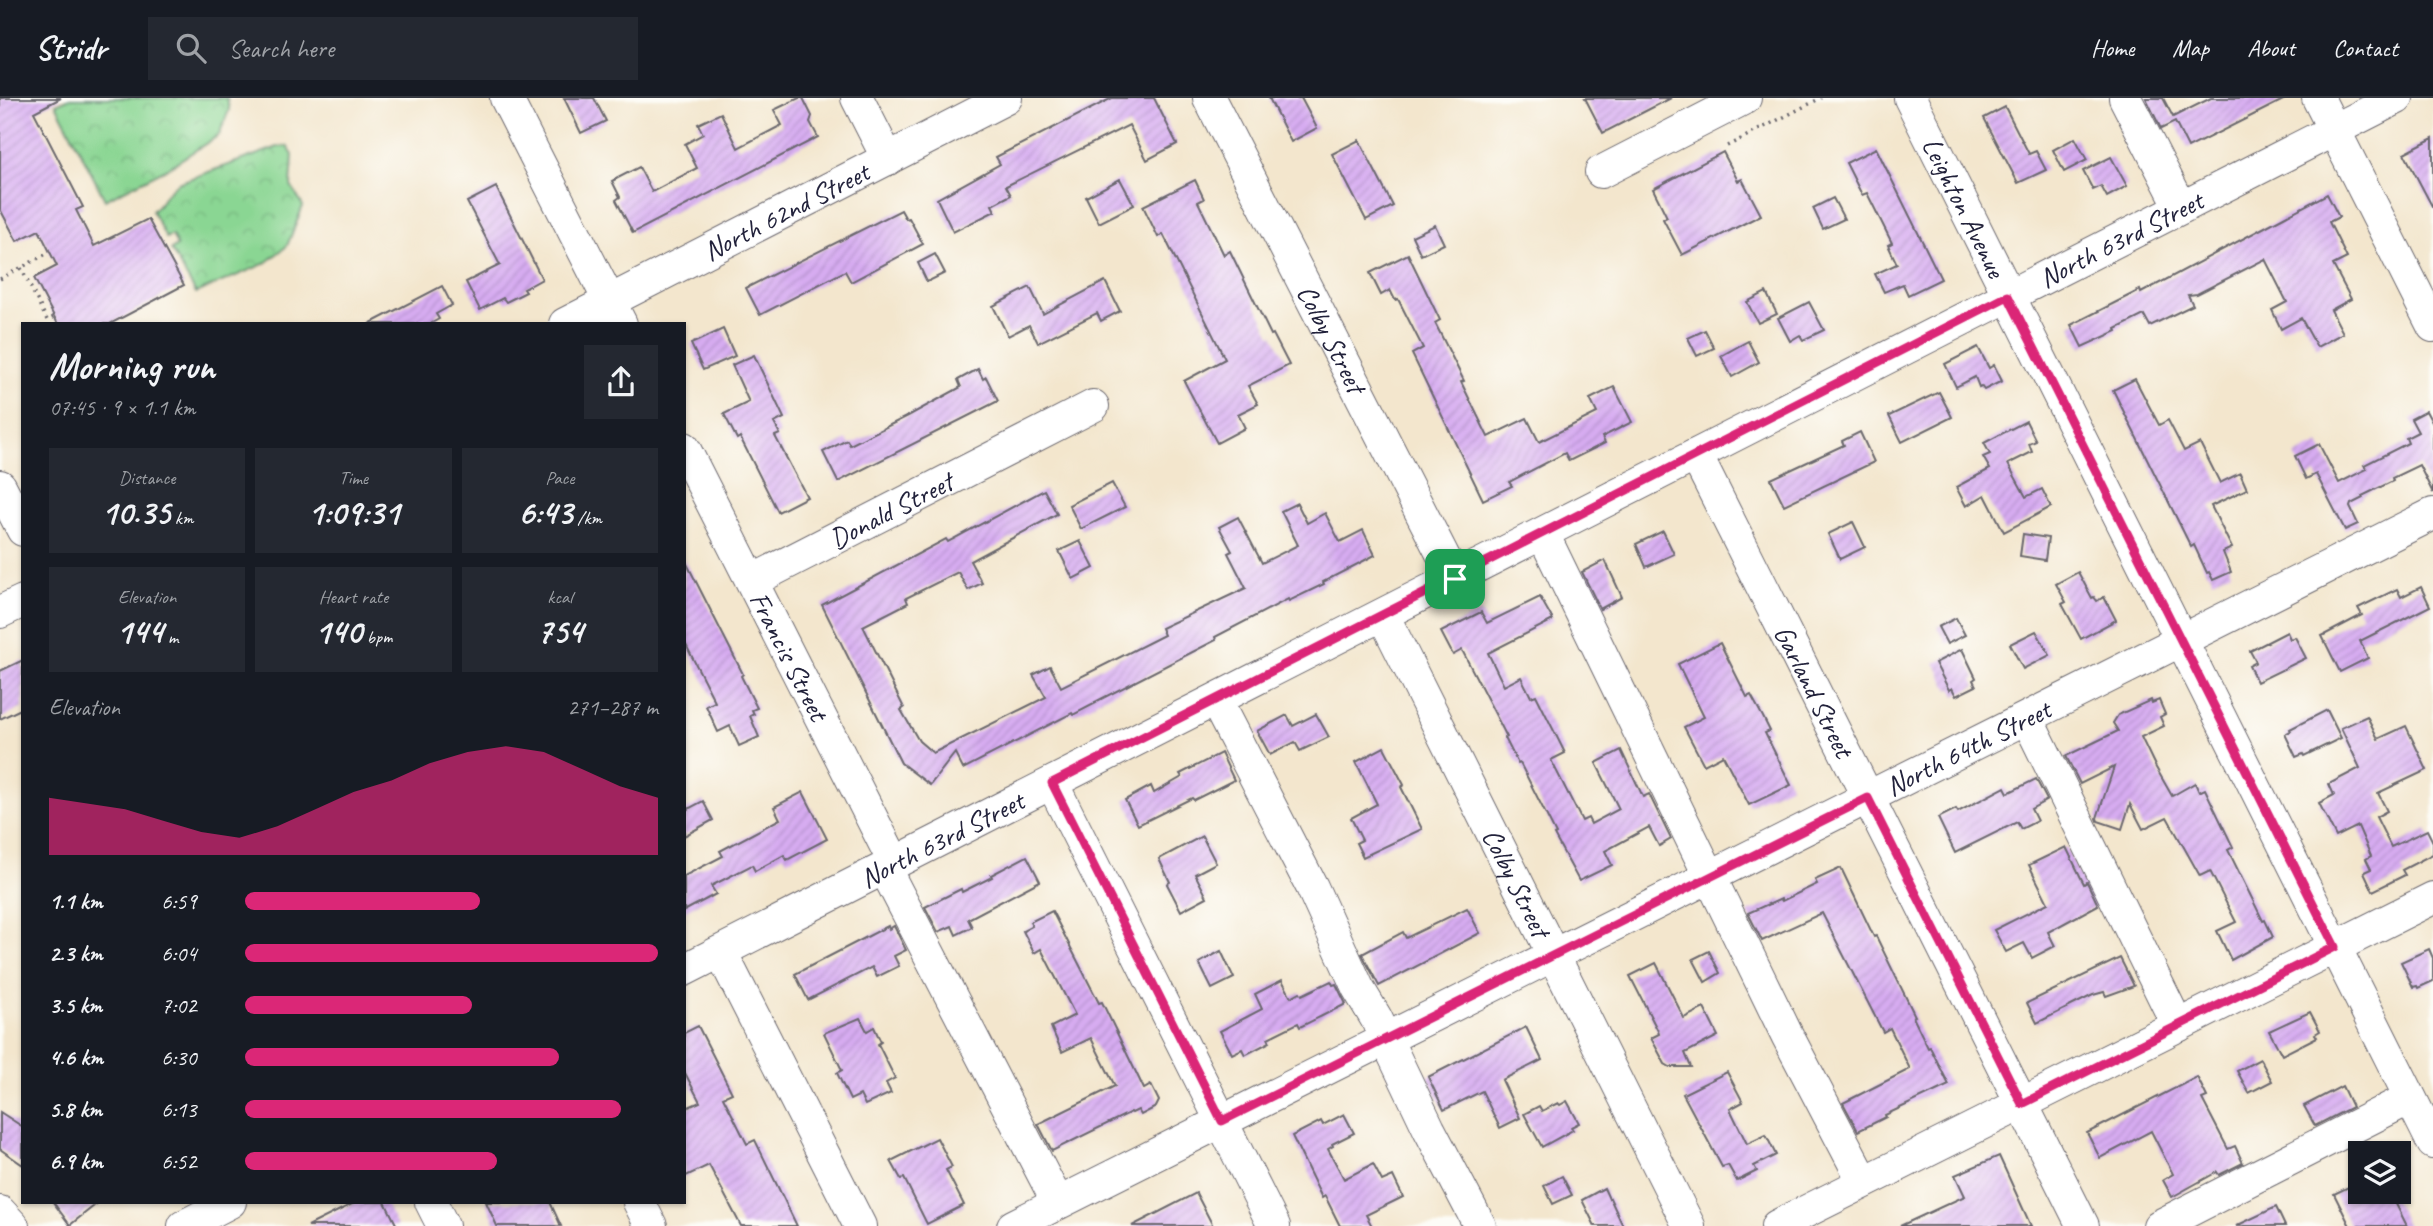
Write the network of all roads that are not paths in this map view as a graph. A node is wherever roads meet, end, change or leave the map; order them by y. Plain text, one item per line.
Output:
1 (506, 98) edge
2 (857, 98) edge
3 (1006, 98) edge
4 (1209, 98) edge
5 (1745, 98) edge
6 (1910, 98) edge
7 (2125, 98) edge
8 (2318, 98) edge
9 (2397, 98) edge
10 (2335, 130) junction
11 (888, 159) junction
12 (1601, 172) dead end
13 (2181, 207) junction
14 (2008, 296) junction
15 (615, 313) edge
16 (574, 322) edge
17 (2433, 326) edge
18 (1093, 406) dead end
19 (686, 452) edge
20 (1696, 455) junction
21 (0, 486) edge
22 (2433, 514) edge
23 (21, 526) edge
24 (1544, 534) junction
25 (1455, 579) junction
26 (752, 581) junction
27 (21, 602) edge
28 (0, 612) edge
29 (1383, 615) junction
30 (2182, 640) junction
31 (1216, 701) junction
32 (2027, 718) junction
33 (1052, 783) junction
34 (1868, 798) junction
35 (890, 866) junction
36 (1710, 877) junction
37 (2433, 898) edge
38 (2335, 947) junction
39 (721, 952) junction
40 (1553, 956) junction
41 (686, 969) edge
42 (2179, 1026) junction
43 (1386, 1040) junction
44 (2410, 1098) junction
45 (2022, 1104) junction
46 (1222, 1121) junction
47 (2433, 1143) edge
48 (1864, 1182) junction
49 (1058, 1203) junction
50 (226, 1204) edge
51 (432, 1204) edge
52 (640, 1204) edge
53 (0, 1212) edge
54 (13, 1226) edge
55 (184, 1226) edge
56 (443, 1226) edge
57 (651, 1226) edge
58 (860, 1226) edge
59 (1013, 1226) edge
60 (1274, 1226) edge
61 (1480, 1226) edge
62 (1689, 1226) edge
63 (1777, 1226) edge
64 (2083, 1226) edge
65 (2159, 1226) edge

1 - 15 street
2 - 11 street
3 - 11 street, North 62nd Street
4 - 25 street, Colby Street
5 - 12 street
6 - 14 street, Leighton Avenue
7 - 13 street
8 - 10 street
9 - 10 street, North 63rd Street
10 - 13 street, North 63rd Street
10 - 17 street
11 - 15 street, North 62nd Street
13 - 14 street, North 63rd Street
14 - 20 street, North 63rd Street
14 - 30 street, Leighton Avenue
15 - 16 street, North 62nd Street
18 - 26 street, Donald Street
19 - 26 street, Francis Street
20 - 24 street, North 63rd Street
20 - 34 street, Garland Street
21 - 23 street
22 - 30 street, North 64th Street
24 - 25 street, North 63rd Street
24 - 36 street
25 - 29 street, North 63rd Street
26 - 35 street, Francis Street
27 - 28 street
29 - 31 street, North 63rd Street
29 - 40 street, Colby Street
30 - 32 street, North 64th Street
30 - 38 street, Leighton Avenue
31 - 33 street, North 63rd Street
31 - 43 street
32 - 34 street, North 64th Street
32 - 42 street
33 - 35 street, North 63rd Street
33 - 46 street
34 - 36 street, North 64th Street
34 - 45 street, Garland Street
35 - 39 street, North 63rd Street
35 - 49 street, Francis Street
36 - 40 street, North 64th Street
36 - 48 street
37 - 38 street
38 - 42 street
38 - 44 street, Leighton Avenue
39 - 41 street, North 63rd Street
39 - 58 street
40 - 43 street, North 64th Street
40 - 62 street, Colby Street
42 - 45 street
43 - 46 street, North 64th Street
43 - 61 street
44 - 47 street, Leighton Avenue
44 - 65 street
45 - 48 street
45 - 64 street, Garland Street
46 - 49 street, North 64th Street
46 - 60 street
48 - 63 street
49 - 59 street, North 64th Street
50 - 55 street
51 - 56 street
52 - 57 street
53 - 54 street

